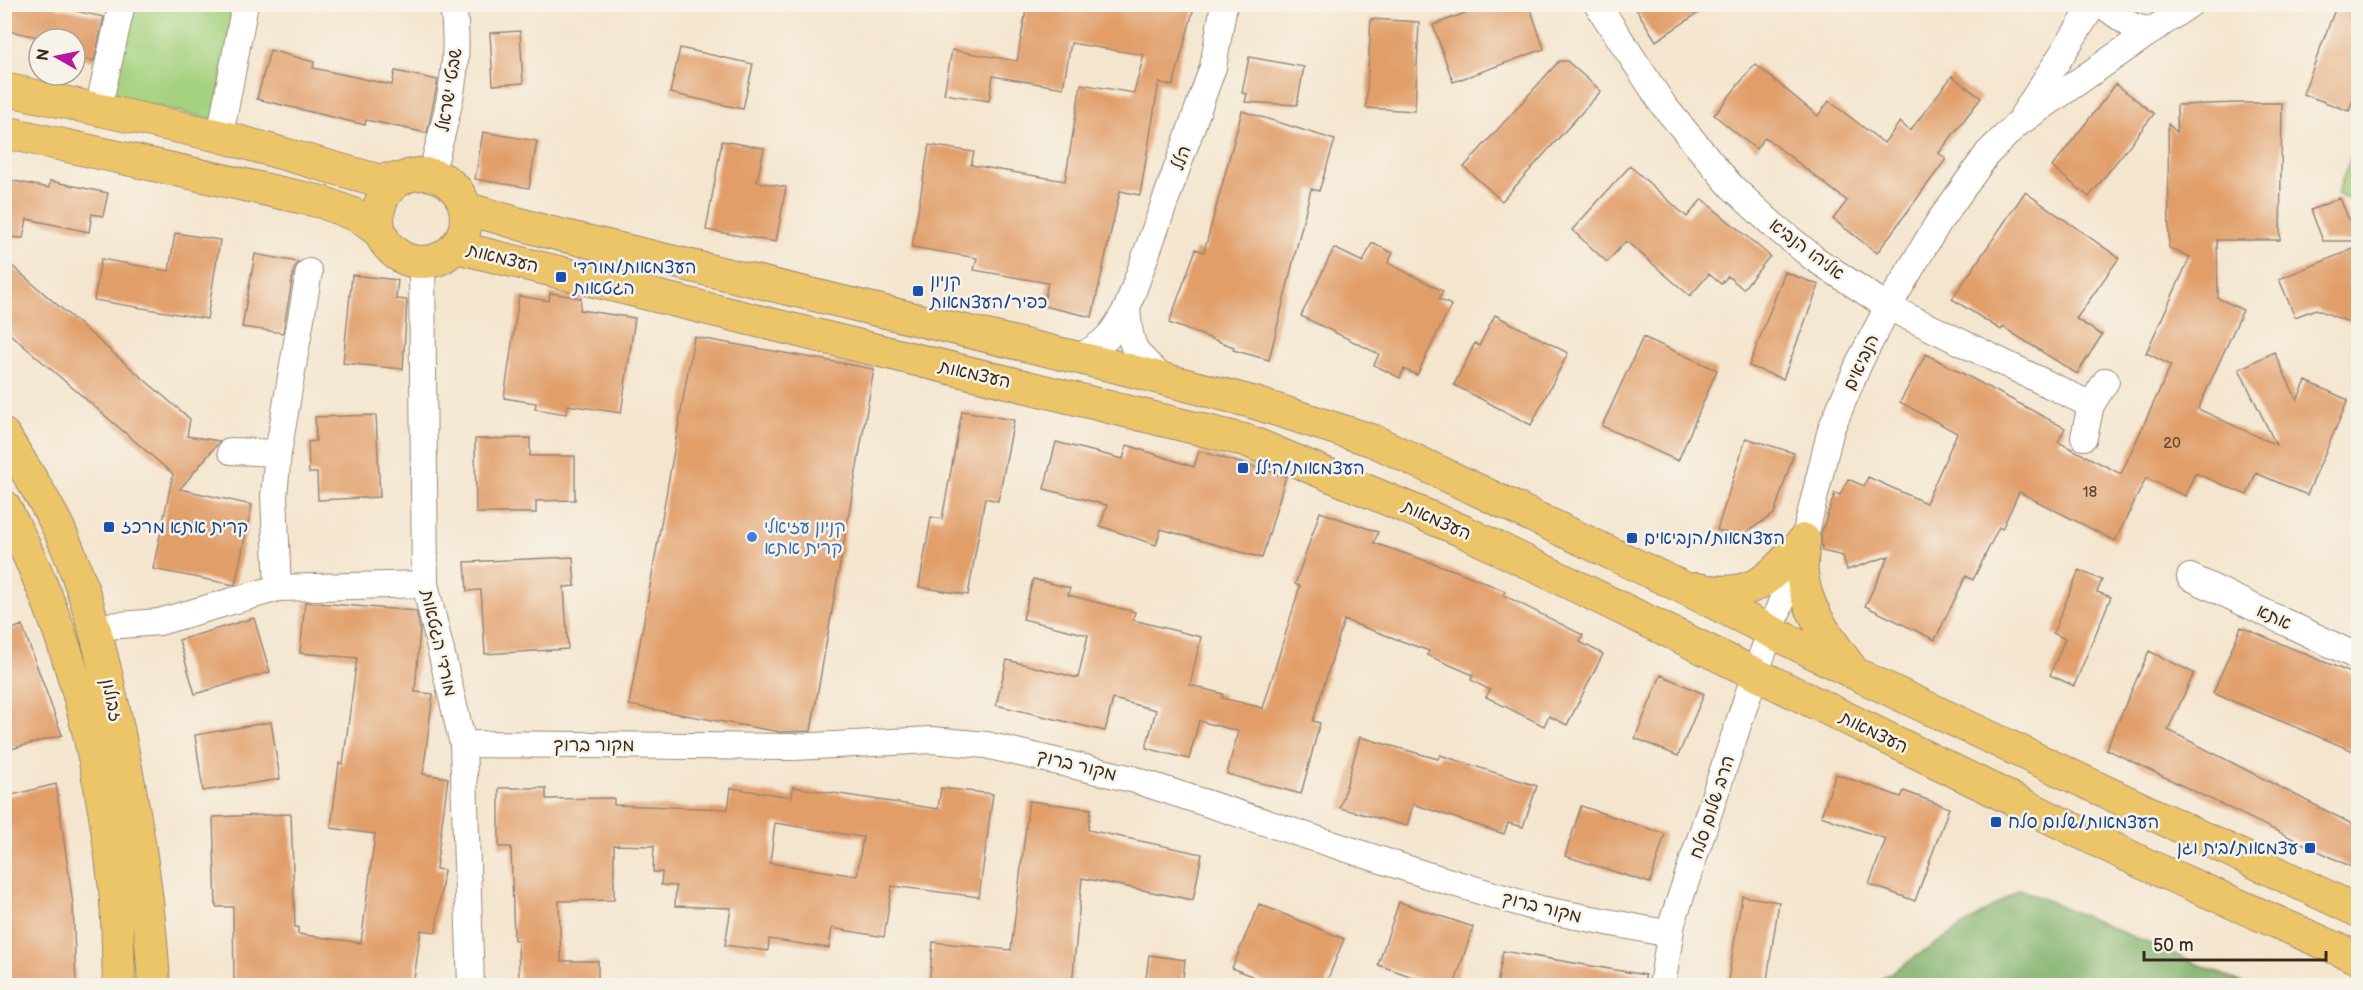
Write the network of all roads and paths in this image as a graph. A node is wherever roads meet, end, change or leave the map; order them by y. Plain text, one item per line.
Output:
1 (122, 4) edge
2 (245, 4) edge
3 (453, 4) edge
4 (1224, 4) edge
5 (1597, 4) edge
6 (2094, 4) edge
7 (2101, 4) edge
8 (2190, 4) edge
9 (2152, 32) junction
10 (4, 89) edge
11 (98, 109) junction
12 (2016, 125) junction
13 (4, 132) edge
14 (220, 136) junction
15 (431, 174) junction
16 (400, 179) junction
17 (465, 208) junction
18 (380, 232) junction
19 (456, 247) junction
20 (422, 262) junction
21 (309, 272) dead end
22 (1127, 308) junction
23 (1888, 308) junction
24 (1077, 358) junction
25 (1165, 380) junction
26 (2106, 381) dead end
27 (2091, 405) junction
28 (4, 435) edge
29 (2084, 437) dead end
30 (231, 451) dead end
31 (278, 453) junction
32 (4, 506) edge
33 (1804, 540) junction
34 (2190, 577) dead end
35 (424, 584) junction
36 (1680, 586) junction
37 (278, 588) junction
38 (94, 627) junction
39 (1771, 631) junction
40 (2357, 652) edge
41 (1854, 673) junction
42 (1755, 674) junction
43 (462, 744) junction
44 (2358, 911) edge
45 (1670, 934) junction
46 (2358, 958) edge
47 (119, 986) edge
48 (154, 986) edge
49 (471, 986) edge
50 (1662, 986) edge

1 - 11 street
2 - 14 street
3 - 15 street, שבטי ישראל
4 - 22 street, הלל
5 - 23 street, אליהו הנביא
6 - 12 street, הנביאים
7 - 9 street
8 - 9 street, הנביאים
9 - 12 street, הנביאים
10 - 11 main road
11 - 14 main road
12 - 23 street, הנביאים
13 - 18 main road
14 - 16 main road
15 - 16 main road
15 - 17 main road
16 - 18 main road
17 - 19 main road
17 - 24 main road, העצמאות
18 - 20 main road
19 - 20 main road
19 - 42 main road, העצמאות
20 - 35 street, מורדי הגטאות
21 - 31 street
22 - 24 street, הלל
22 - 25 street, הלל
23 - 27 street, אליהו הנביא
23 - 33 street, הנביאים
24 - 25 main road, העצמאות
25 - 36 main road, העצמאות
26 - 27 street
27 - 29 street
28 - 38 main road, זבולון
30 - 31 street
31 - 37 street
32 - 47 main road, זבולון
33 - 36 main road
33 - 39 street, הנביאים
33 - 41 main road
34 - 40 street, אתא
35 - 37 street
35 - 43 street, מורדי הגטאות
36 - 39 main road, העצמאות
37 - 38 street
38 - 48 main road, זבולון
39 - 41 main road, העצמאות
39 - 42 street, הרב שלום סלח
41 - 44 main road, העצמאות
42 - 45 street, הרב שלום סלח
42 - 46 main road, העצמאות
43 - 45 street, מקור ברוך
43 - 49 street, מורדי הגטאות
45 - 50 street, הרב שלום סלח

